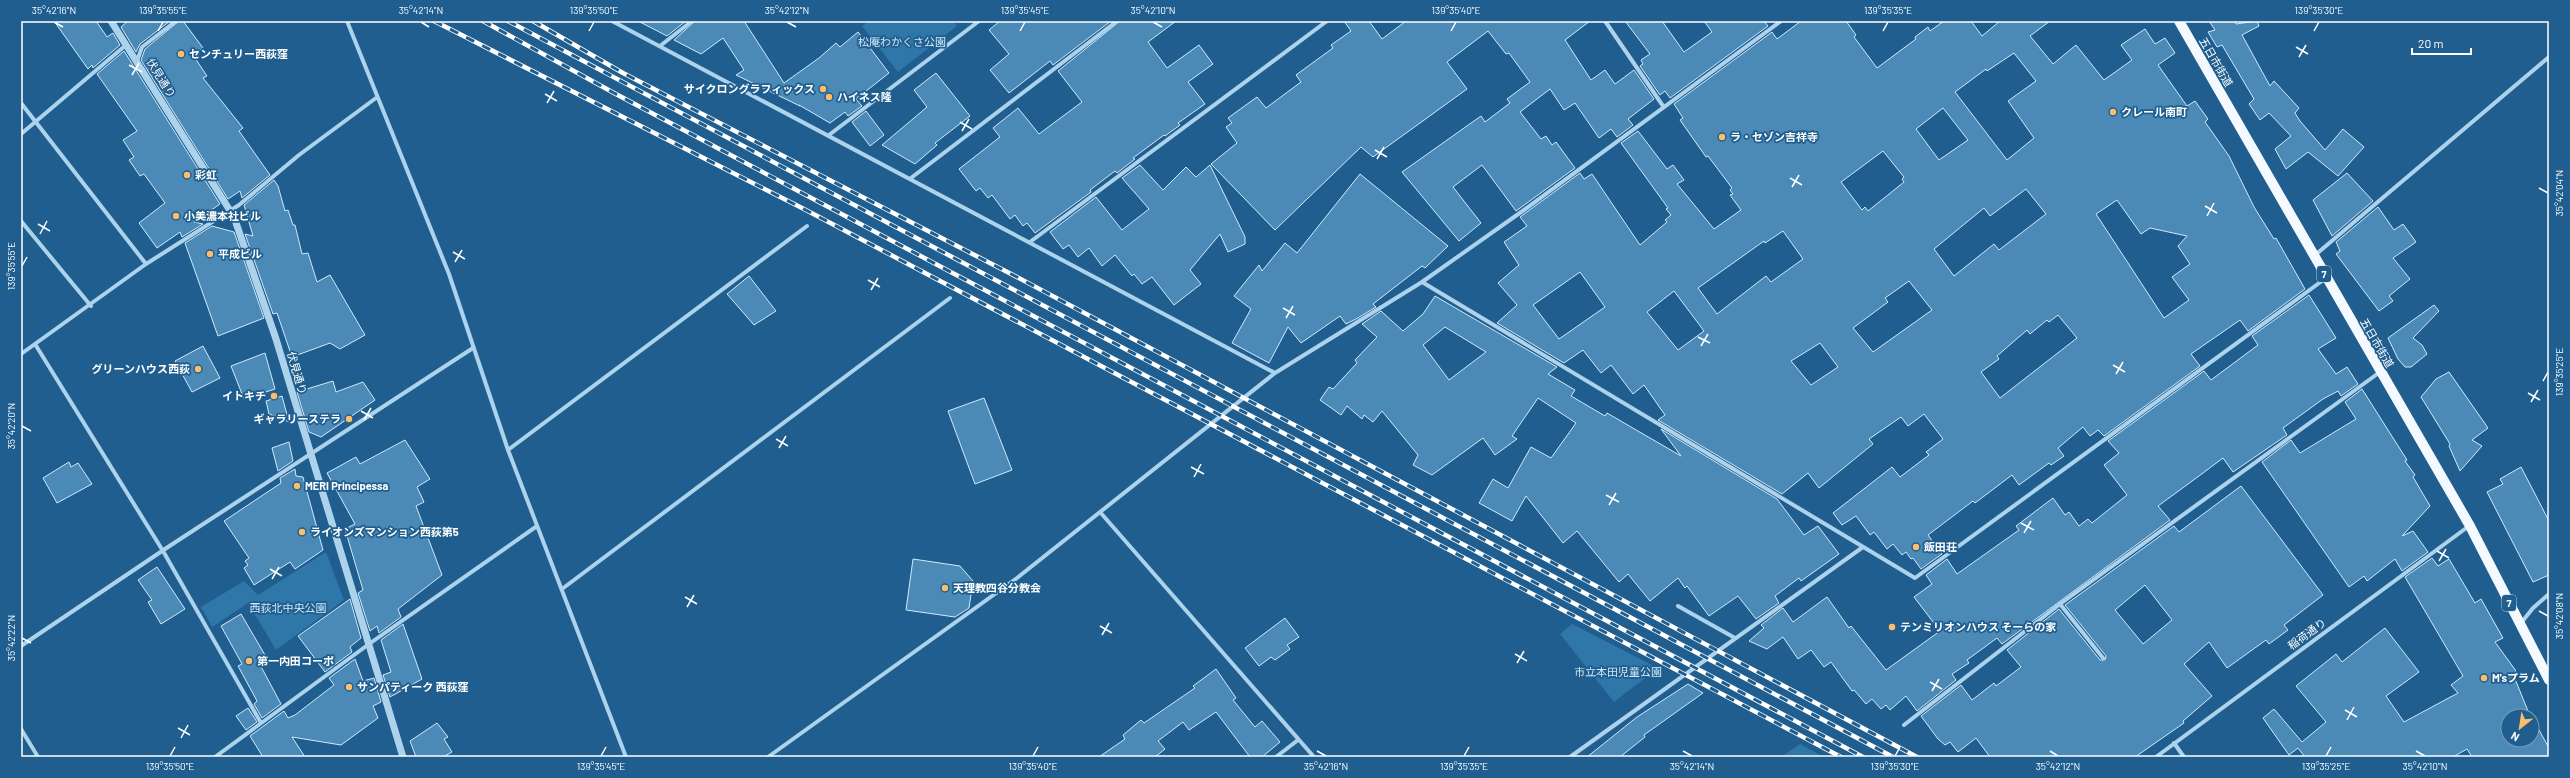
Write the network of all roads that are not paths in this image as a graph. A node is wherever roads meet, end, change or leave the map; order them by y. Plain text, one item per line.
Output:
1 (111, 21) edge
2 (176, 21) edge
3 (347, 21) edge
4 (612, 21) edge
5 (692, 21) edge
6 (979, 21) edge
7 (1117, 21) edge
8 (1327, 21) edge
9 (1605, 21) edge
10 (1781, 21) edge
11 (2179, 21) edge
12 (126, 44) junction
13 (660, 46) junction
14 (2549, 57) edge
15 (137, 61) junction
16 (376, 98) junction
17 (21, 102) edge
18 (1663, 106) junction
19 (36, 121) junction
20 (21, 134) edge
21 (829, 135) junction
22 (911, 178) junction
23 (228, 210) junction
24 (21, 221) edge
25 (807, 226) dead end
26 (1030, 242) junction
27 (2314, 256) junction
28 (146, 264) junction
29 (2326, 278) junction
30 (1422, 282) junction
31 (950, 298) dead end
32 (91, 306) junction
33 (35, 344) junction
34 (473, 348) junction
35 (21, 354) edge
36 (2380, 371) junction
37 (1275, 373) junction
38 (508, 450) junction
39 (310, 455) junction
40 (1100, 512) junction
41 (537, 526) junction
42 (2470, 526) junction
43 (1863, 547) junction
44 (163, 551) junction
45 (562, 589) junction
46 (2549, 594) edge
47 (2060, 604) junction
48 (1678, 606) dead end
49 (2520, 625) junction
50 (1735, 638) junction
51 (369, 644) junction
52 (21, 646) edge
53 (2103, 658) dead end
54 (2549, 680) edge
55 (261, 723) junction
56 (1904, 725) dead end
57 (21, 729) edge
58 (1298, 740) junction
59 (2174, 743) junction
60 (38, 757) edge
61 (215, 757) edge
62 (403, 757) edge
63 (626, 757) edge
64 (768, 757) edge
65 (1276, 757) edge
66 (1314, 757) edge
67 (1570, 757) edge
68 (2156, 757) edge
69 (2184, 757) edge

1 - 12 street, 伏見通り
2 - 15 street
3 - 16 street
4 - 13 street
5 - 13 street
6 - 21 street
7 - 22 street
8 - 26 street
9 - 18 street
10 - 18 street
11 - 27 main road, 五日市街道 / 7
12 - 15 street, 伏見通り
12 - 19 street
13 - 21 street
14 - 27 street
15 - 23 street, 伏見通り
16 - 23 street
16 - 34 street
17 - 19 street
18 - 30 street
19 - 20 street
19 - 28 street
21 - 22 street
22 - 26 street
23 - 28 street
23 - 39 street, 伏見通り
24 - 32 street
25 - 38 street
26 - 37 street
27 - 29 main road, 五日市街道 / 7
28 - 32 street
29 - 36 main road, 五日市街道 / 7
29 - 43 street
30 - 37 street
30 - 43 street
31 - 45 street
32 - 33 street
33 - 35 street
33 - 44 street
34 - 38 street
34 - 39 street
36 - 42 main road, 五日市街道 / 7
36 - 47 street
37 - 40 street
38 - 41 street
39 - 44 street
39 - 51 street, 伏見通り
40 - 58 street
40 - 64 street
41 - 45 street
41 - 51 street
42 - 49 main road, 五日市街道 / 7
42 - 59 street, 稲荷通り
43 - 50 street
44 - 52 street
44 - 55 street
45 - 63 street
46 - 49 street
47 - 53 street
47 - 56 street
48 - 50 street
49 - 54 main road, 五日市街道 / 7
50 - 67 street
51 - 55 street
51 - 62 street, 伏見通り
55 - 61 street
57 - 60 street
58 - 65 street
58 - 66 street
59 - 68 street, 稲荷通り
59 - 69 street

